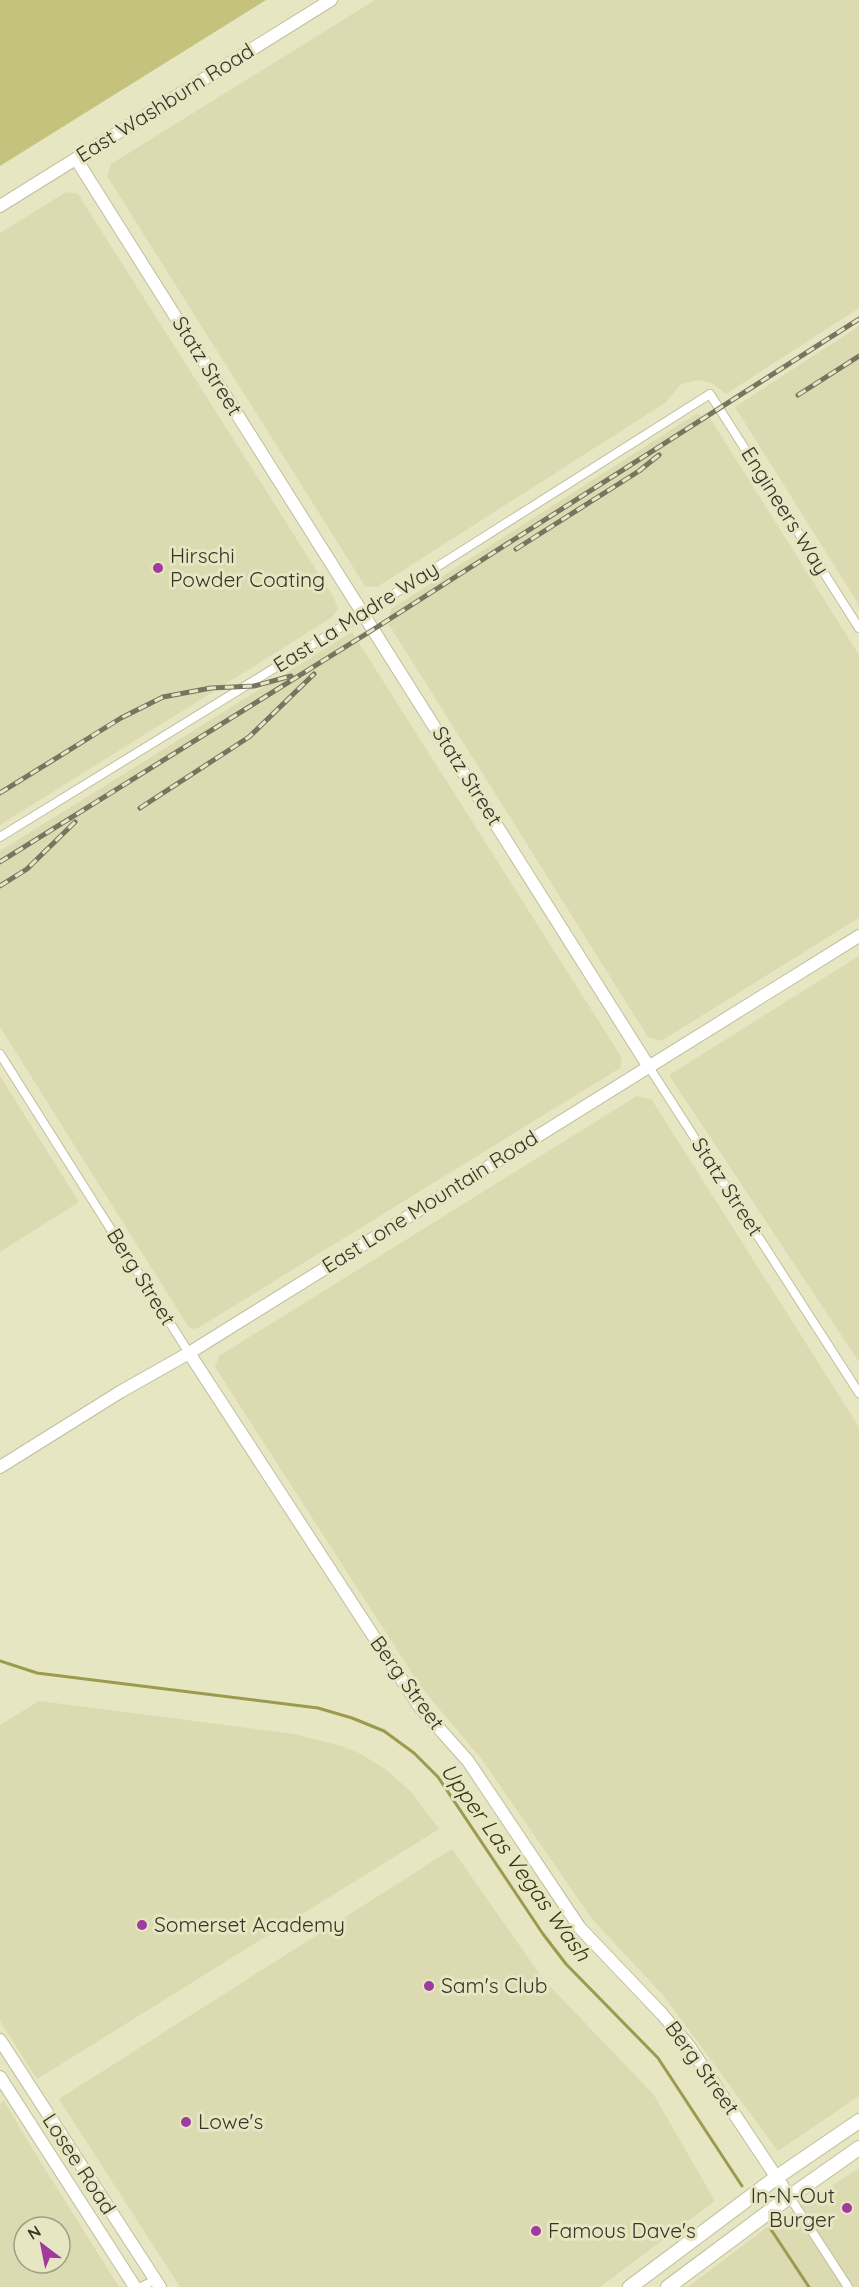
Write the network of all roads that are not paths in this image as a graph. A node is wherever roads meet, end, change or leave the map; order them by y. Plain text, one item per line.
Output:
1 (331, 0) edge
2 (76, 159) junction
3 (0, 206) edge
4 (710, 394) joint
5 (364, 613) junction
6 (859, 628) edge
7 (0, 837) edge
8 (859, 936) edge
9 (0, 1054) edge
10 (649, 1067) junction
11 (189, 1353) junction
12 (859, 1392) edge
13 (0, 1467) edge
14 (0, 2040) edge
15 (0, 2077) edge
16 (859, 2121) edge
17 (859, 2148) edge
18 (777, 2176) junction
19 (789, 2196) junction
20 (157, 2283) edge
21 (135, 2287) edge
22 (141, 2287) edge
23 (630, 2287) edge
24 (668, 2287) edge
25 (848, 2287) edge

1 - 2 street, East Washburn Road
2 - 3 street, East Washburn Road
2 - 5 street, Statz Street
4 - 5 street, East La Madre Way
4 - 6 street, Engineers Way
5 - 7 street, East La Madre Way
5 - 10 street, Statz Street
8 - 10 street, East Lone Mountain Road
9 - 11 street, Berg Street
10 - 11 street, East Lone Mountain Road
10 - 12 street, Statz Street
11 - 13 street, East Lone Mountain Road
11 - 18 street, Berg Street
14 - 20 street, Losee Road
15 - 21 street, Losee Road
16 - 18 main road
17 - 19 main road
18 - 19 street, Berg Street
18 - 23 main road
19 - 24 main road
19 - 25 street, Berg Street
20 - 22 street

